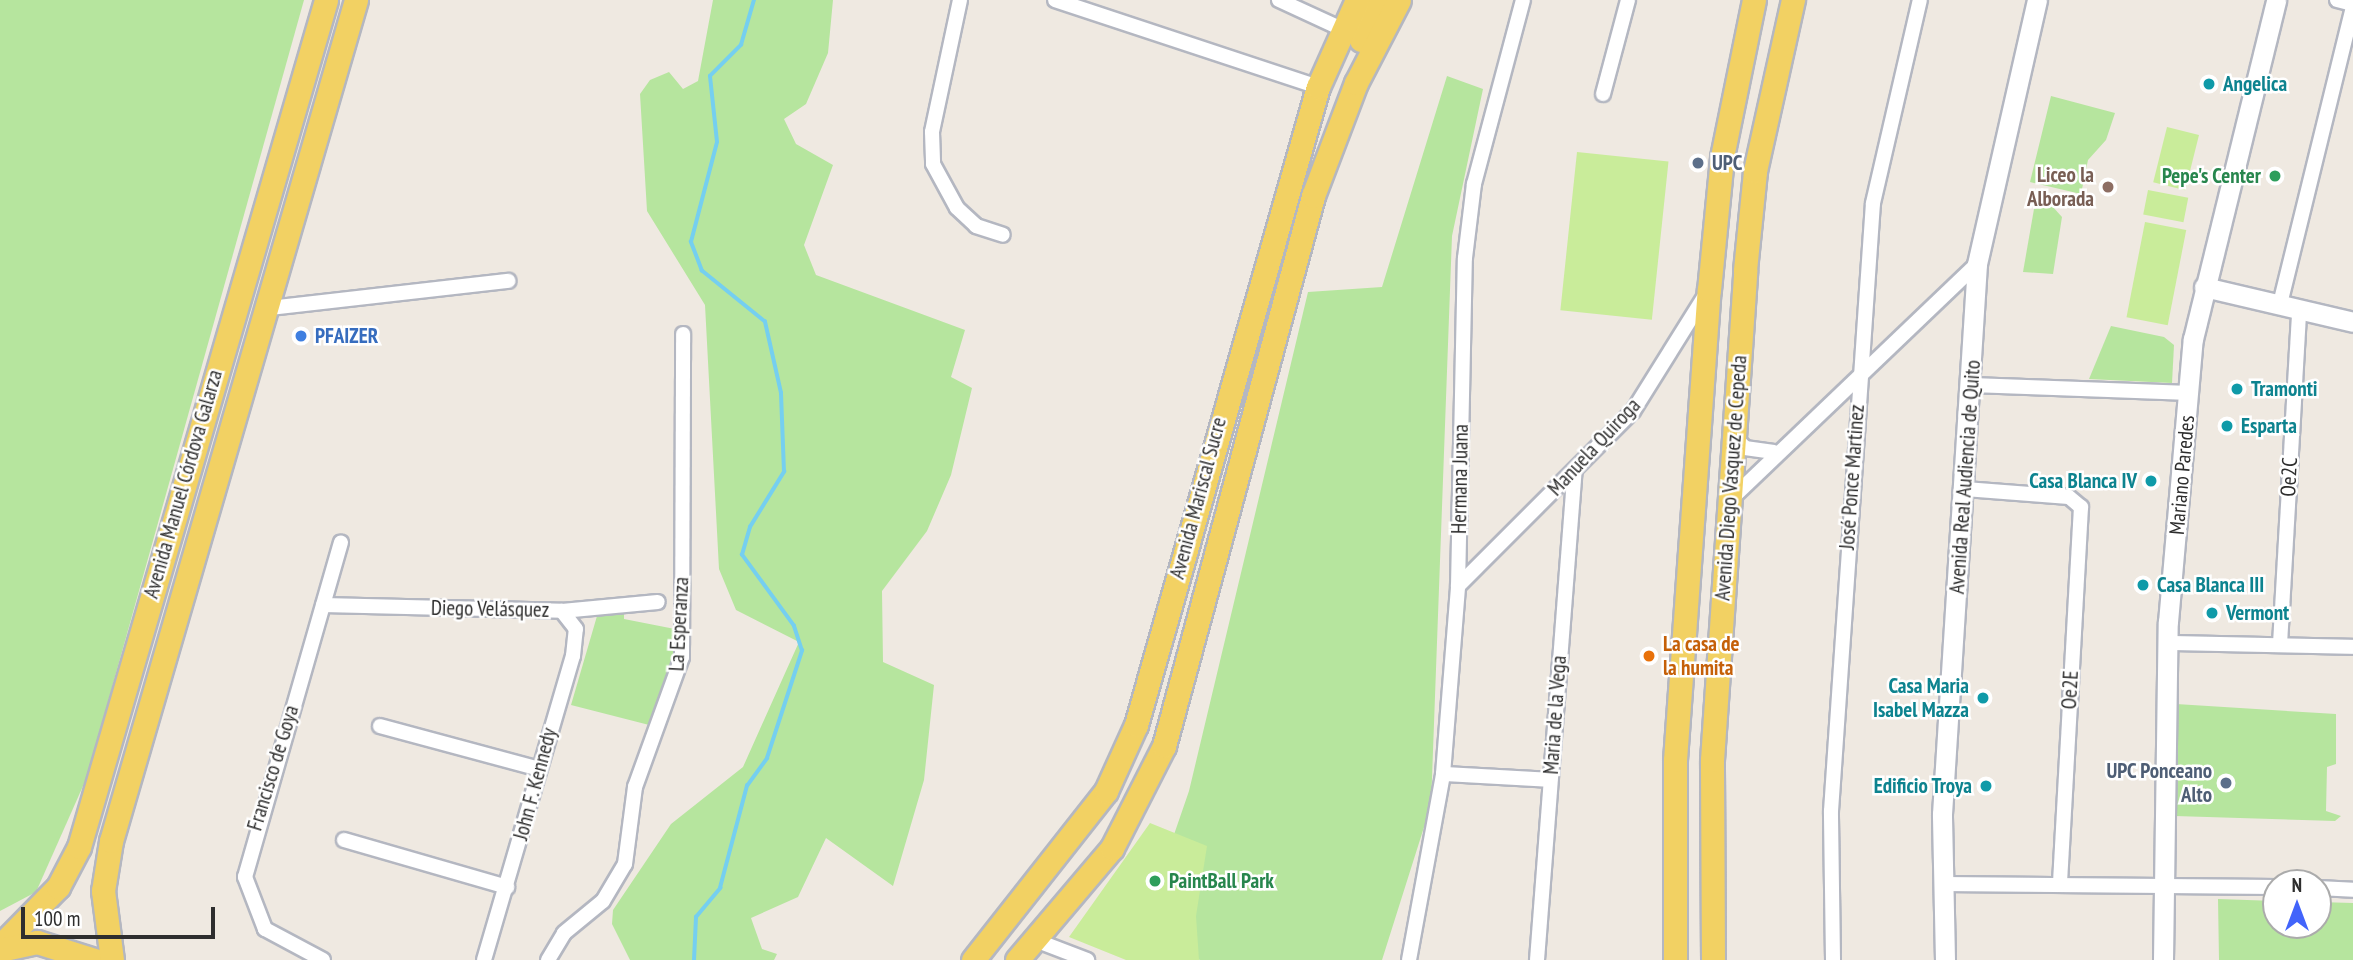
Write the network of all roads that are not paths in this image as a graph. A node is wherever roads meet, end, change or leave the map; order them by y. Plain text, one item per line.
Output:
1 (326, 0) edge
2 (356, 0) edge
3 (960, 0) edge
4 (1055, 0) edge
5 (1357, 0) edge
6 (1379, 0) edge
7 (1399, 0) edge
8 (1522, 0) edge
9 (1628, 0) edge
10 (1755, 0) edge
11 (1793, 0) edge
12 (1920, 0) edge
13 (2037, 0) edge
14 (2276, 0) edge
15 (2337, 0) edge
16 (1288, 2) edge
17 (2353, 5) edge
18 (1342, 29) junction
19 (1318, 87) junction
20 (1603, 94) dead end
21 (1336, 136) junction
22 (1003, 235) dead end
23 (1977, 264) junction
24 (508, 281) dead end
25 (2204, 287) junction
26 (1709, 290) junction
27 (2289, 307) junction
28 (270, 308) junction
29 (1248, 317) junction
30 (2353, 322) edge
31 (683, 334) dead end
32 (1859, 374) junction
33 (1972, 385) junction
34 (2190, 393) junction
35 (1249, 433) junction
36 (1734, 436) junction
37 (1774, 452) junction
38 (1575, 470) junction
39 (1965, 489) junction
40 (1729, 501) junction
41 (341, 542) dead end
42 (1458, 586) junction
43 (658, 602) dead end
44 (323, 606) junction
45 (562, 611) junction
46 (2168, 643) junction
47 (2280, 644) junction
48 (2353, 647) edge
49 (380, 726) dead end
50 (539, 769) junction
51 (1443, 774) junction
52 (1550, 780) junction
53 (344, 840) dead end
54 (2060, 882) junction
55 (2161, 882) junction
56 (1942, 884) junction
57 (2262, 886) edge
58 (507, 887) junction
59 (2332, 889) edge
60 (2353, 890) edge
61 (1035, 940) junction
62 (0, 948) edge
63 (94, 960) edge
64 (112, 960) edge
65 (323, 960) edge
66 (484, 960) edge
67 (548, 960) edge
68 (973, 960) edge
69 (1017, 960) edge
70 (1087, 960) edge
71 (1409, 960) edge
72 (1537, 960) edge
73 (1675, 960) edge
74 (1713, 960) edge
75 (1833, 960) edge
76 (1945, 960) edge
77 (2163, 960) edge

1 - 62 main road, Avenida Manuel Córdova Galarza
2 - 28 main road, Avenida Manuel Córdova Galarza
3 - 22 street
4 - 19 street
5 - 18 main road, Avenida Mariscal Sucre
6 - 21 main road
7 - 21 main road, Avenida Mariscal Sucre
8 - 42 street, Hermana Juana
9 - 20 street
10 - 26 main road, Avenida Diego Vasquez de Cepeda
11 - 36 main road, Avenida Diego Vasquez de Cepeda
12 - 32 street, José Ponce Martinez
13 - 23 main road, Avenida Real Audiencia de Quito
14 - 25 main road, Mariano Paredes
15 - 17 street
16 - 18 street
17 - 27 street, Oe2C
18 - 19 main road, Avenida Mariscal Sucre
19 - 29 main road, Avenida Mariscal Sucre
21 - 35 main road, Avenida Mariscal Sucre
23 - 32 street
23 - 33 main road, Avenida Real Audiencia de Quito
24 - 28 street
25 - 27 main road
25 - 34 main road, Mariano Paredes
26 - 38 street, Manuela Quiroga
26 - 73 main road, Avenida Diego Vasquez de Cepeda
27 - 30 main road
27 - 47 street, Oe2C
28 - 64 main road, Avenida Manuel Córdova Galarza
29 - 35 main road
29 - 68 main road, Avenida Mariscal Sucre
31 - 67 street, La Esperanza
32 - 37 street
32 - 75 street, José Ponce Martinez
33 - 34 street
33 - 39 main road, Avenida Real Audiencia de Quito
34 - 46 main road, Mariano Paredes
35 - 61 main road, Avenida Mariscal Sucre
36 - 37 street
36 - 40 main road, Avenida Diego Vasquez de Cepeda
37 - 40 street
38 - 42 street, Manuela Quiroga
38 - 52 street, Maria de la Vega
39 - 54 street, Oe2E
39 - 56 main road, Avenida Real Audiencia de Quito
40 - 74 main road, Avenida Diego Vasquez de Cepeda
41 - 44 street, Francisco de Goya
42 - 51 street, Hermana Juana
43 - 45 street, Diego Velásquez
44 - 45 street, Diego Velásquez
44 - 65 street, Francisco de Goya
45 - 50 street, John F. Kennedy
46 - 47 street
46 - 55 main road, Mariano Paredes
47 - 48 street
49 - 50 street
50 - 58 street, John F. Kennedy
51 - 52 street
51 - 71 street, Hermana Juana
52 - 72 street, Maria de la Vega
53 - 58 street
54 - 55 street
54 - 56 street
55 - 57 street
55 - 77 main road, Mariano Paredes
56 - 76 main road, Avenida Real Audiencia de Quito
58 - 66 street, John F. Kennedy
59 - 60 street
61 - 69 main road, Avenida Mariscal Sucre
61 - 70 street
62 - 63 main road

